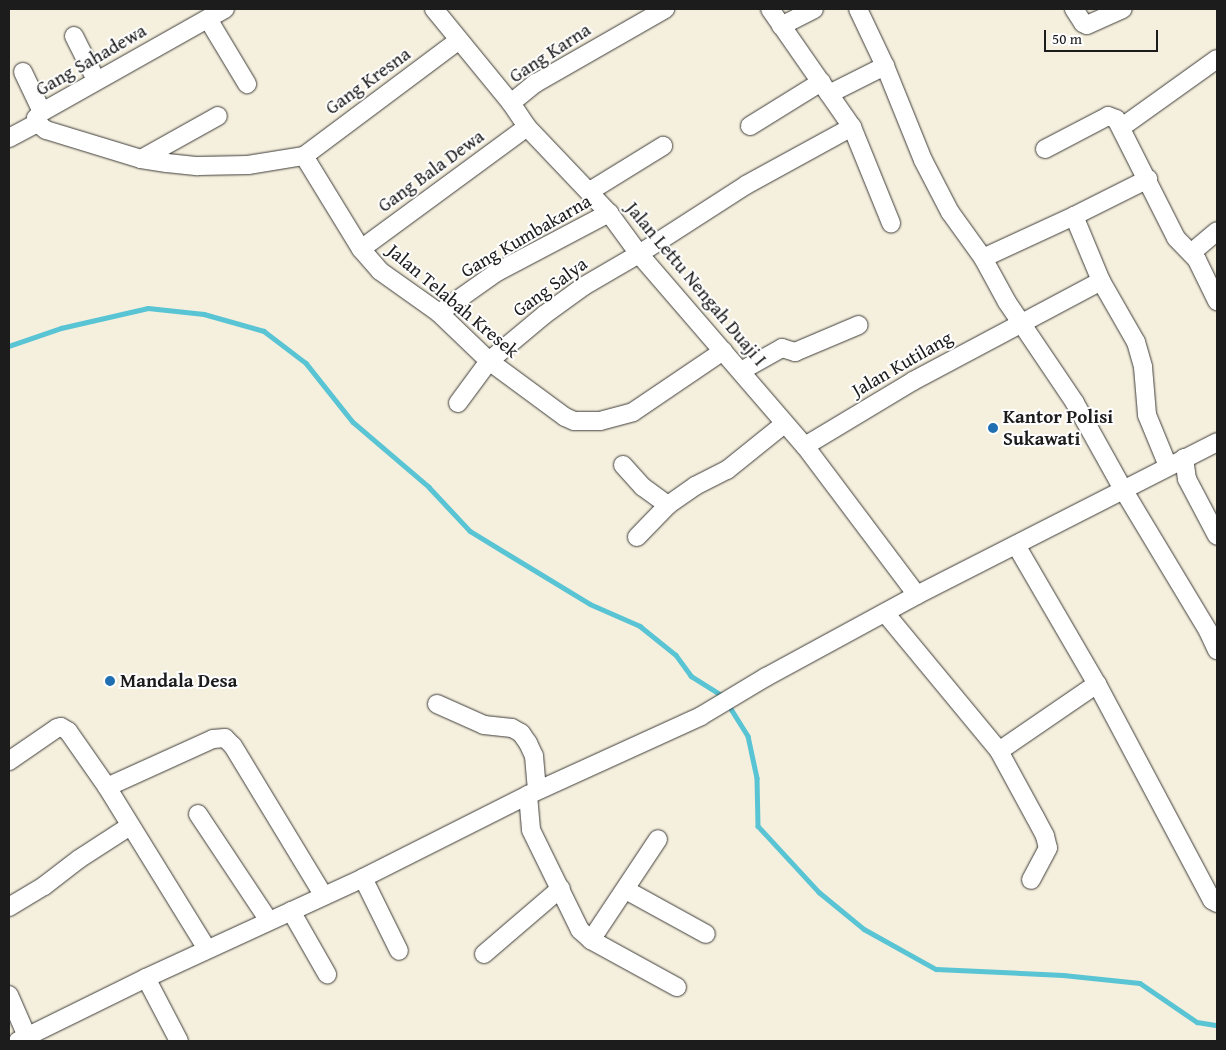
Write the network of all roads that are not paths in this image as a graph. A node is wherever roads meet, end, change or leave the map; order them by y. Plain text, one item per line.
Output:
1 (225, 9) edge
2 (434, 9) edge
3 (770, 9) edge
4 (814, 9) edge
5 (858, 9) edge
6 (1074, 9) edge
7 (1124, 9) edge
8 (656, 11) edge
9 (208, 19) junction
10 (781, 26) junction
11 (74, 36) dead end
12 (458, 41) junction
13 (885, 66) junction
14 (1215, 66) edge
15 (23, 72) dead end
16 (96, 80) junction
17 (246, 84) dead end
18 (825, 88) junction
19 (511, 103) junction
20 (218, 116) dead end
21 (39, 117) junction
22 (750, 126) dead end
23 (527, 127) junction
24 (852, 127) junction
25 (1122, 127) junction
26 (9, 138) edge
27 (663, 146) dead end
28 (1045, 149) dead end
29 (304, 156) junction
30 (142, 159) junction
31 (1148, 179) junction
32 (590, 191) junction
33 (609, 213) junction
34 (1074, 216) junction
35 (891, 223) dead end
36 (1217, 231) edge
37 (361, 249) junction
38 (1191, 253) junction
39 (639, 254) junction
40 (983, 258) junction
41 (1101, 281) junction
42 (1217, 301) edge
43 (439, 313) junction
44 (1021, 322) junction
45 (860, 325) dead end
46 (723, 351) junction
47 (489, 361) junction
48 (742, 371) junction
49 (458, 403) dead end
50 (784, 424) junction
51 (1217, 442) edge
52 (805, 446) junction
53 (1184, 458) junction
54 (623, 465) dead end
55 (1168, 466) junction
56 (1124, 491) junction
57 (668, 505) junction
58 (1217, 536) edge
59 (637, 537) dead end
60 (1016, 545) junction
61 (917, 595) junction
62 (885, 613) junction
63 (1217, 650) edge
64 (1097, 684) junction
65 (437, 704) dead end
66 (999, 751) junction
67 (9, 760) edge
68 (107, 787) junction
69 (532, 793) junction
70 (198, 814) dead end
71 (130, 826) junction
72 (658, 840) dead end
73 (363, 878) junction
74 (1031, 880) dead end
75 (561, 888) junction
76 (626, 890) junction
77 (324, 896) junction
78 (1217, 903) edge
79 (9, 907) edge
80 (291, 911) junction
81 (269, 922) junction
82 (706, 934) dead end
83 (591, 940) junction
84 (207, 949) junction
85 (399, 952) dead end
86 (484, 954) dead end
87 (327, 974) dead end
88 (146, 978) junction
89 (678, 987) dead end
90 (9, 995) edge
91 (25, 1040) edge
92 (179, 1041) edge

1 - 9 street, Gang Sahadewa
2 - 12 street, Jalan Lettu Nengah Duaji I
3 - 10 street
4 - 10 street
5 - 13 street
6 - 7 street
8 - 19 street, Gang Karna
9 - 16 street, Gang Sahadewa
9 - 17 street
10 - 18 street
11 - 16 street
12 - 19 street, Jalan Lettu Nengah Duaji I
12 - 29 street, Gang Kresna
13 - 18 street
13 - 40 street
14 - 25 street
15 - 21 street
16 - 21 street, Gang Sahadewa
18 - 22 street
18 - 24 street
19 - 23 street, Jalan Lettu Nengah Duaji I
20 - 30 street
21 - 26 street, Gang Sahadewa
21 - 30 street
23 - 32 street, Jalan Lettu Nengah Duaji I
23 - 37 street, Gang Bala Dewa
24 - 35 street
24 - 39 street, Gang Salya
25 - 28 street
25 - 31 street
27 - 32 street
29 - 30 street
29 - 37 street, Jalan Telabah Kresek
31 - 34 street
31 - 38 street
32 - 33 street, Jalan Lettu Nengah Duaji I
33 - 39 street, Jalan Lettu Nengah Duaji I
33 - 43 street, Gang Kumbakarna
34 - 40 street
34 - 41 street
36 - 38 street
37 - 43 street, Jalan Telabah Kresek
38 - 42 street
39 - 46 street, Jalan Lettu Nengah Duaji I
39 - 47 street, Gang Salya
40 - 44 street
41 - 44 street, Jalan Kutilang
41 - 55 street
43 - 47 street, Jalan Telabah Kresek
44 - 52 street, Jalan Kutilang
44 - 56 street
45 - 48 street
46 - 47 street, Jalan Telabah Kresek
46 - 48 street, Jalan Lettu Nengah Duaji I
47 - 49 street, Gang Salya
48 - 50 street, Jalan Lettu Nengah Duaji I
50 - 52 street, Jalan Lettu Nengah Duaji I
50 - 57 street
51 - 53 street
52 - 61 street, Jalan Lettu Nengah Duaji I
53 - 55 street
53 - 58 street
54 - 57 street
55 - 56 street
56 - 60 street
56 - 63 street
57 - 59 street
60 - 61 street
60 - 64 street
61 - 62 street
62 - 66 street
62 - 69 street
64 - 66 street
64 - 78 street
65 - 69 street
66 - 74 street
67 - 68 street
68 - 71 street
68 - 77 street
69 - 73 street
69 - 75 street
70 - 81 street
71 - 79 street
71 - 84 street
72 - 76 street
73 - 77 street
73 - 85 street
75 - 83 street
75 - 86 street
76 - 82 street
76 - 83 street
77 - 80 street
80 - 81 street
80 - 87 street
81 - 84 street
83 - 89 street
84 - 88 street
88 - 91 street
88 - 92 street
90 - 91 street

